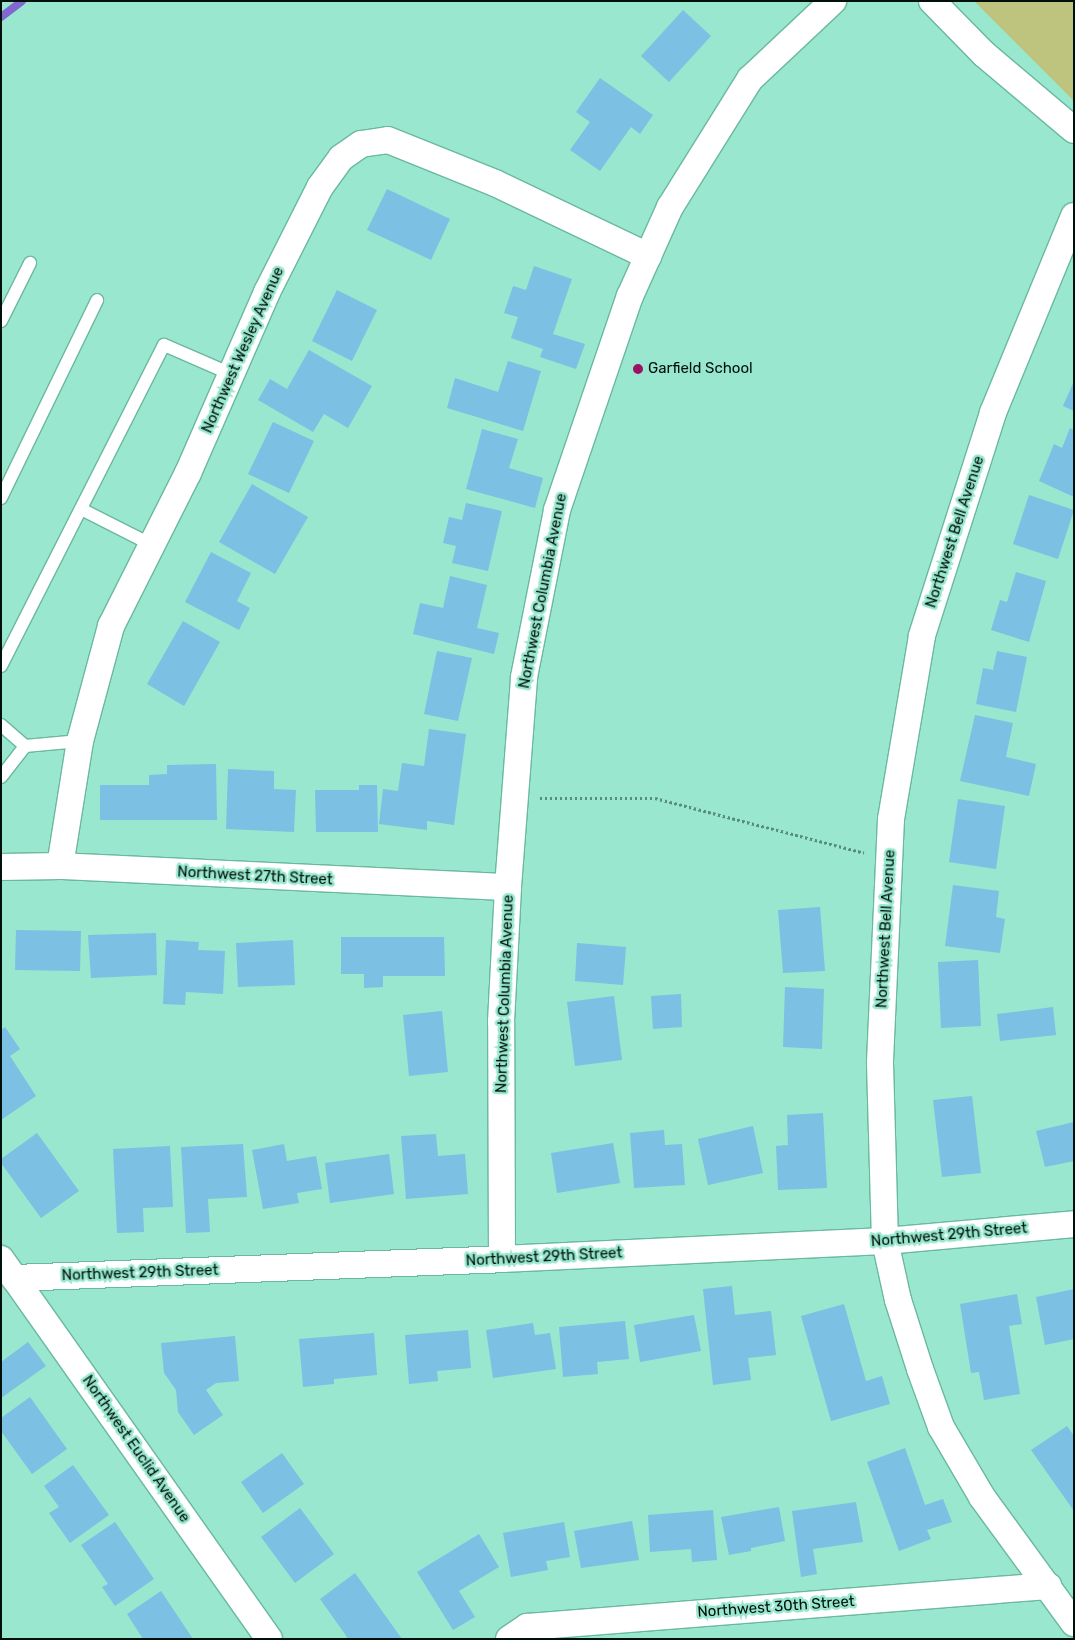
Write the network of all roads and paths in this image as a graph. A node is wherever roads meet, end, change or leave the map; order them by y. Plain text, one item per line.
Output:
1 (833, 1) edge
2 (932, 1) edge
3 (1074, 130) edge
4 (1074, 216) edge
5 (648, 256) junction
6 (30, 263) dead end
7 (98, 300) dead end
8 (1, 321) edge
9 (231, 374) junction
10 (1, 498) edge
11 (81, 509) junction
12 (152, 545) junction
13 (1, 666) edge
14 (1, 725) edge
15 (80, 742) junction
16 (24, 746) junction
17 (1, 777) edge
18 (515, 798) junction
19 (889, 860) junction
20 (60, 866) junction
21 (1, 868) edge
22 (508, 887) junction
23 (1074, 1224) edge
24 (886, 1241) junction
25 (502, 1259) junction
26 (8, 1268) edge
27 (1048, 1586) junction
28 (1074, 1623) edge
29 (269, 1639) edge
30 (508, 1639) edge

1 - 5 street, Northwest Columbia Avenue
2 - 3 street
4 - 19 street, Northwest Bell Avenue
5 - 9 street, Northwest Wesley Avenue
5 - 18 street, Northwest Columbia Avenue
6 - 8 lane
7 - 10 lane
9 - 11 lane
9 - 12 street, Northwest Wesley Avenue
11 - 12 lane
11 - 13 lane
12 - 15 street, Northwest Wesley Avenue
14 - 16 lane
15 - 16 lane
15 - 20 street, Northwest Wesley Avenue
16 - 17 lane
18 - 19 path
18 - 22 street, Northwest Columbia Avenue
19 - 24 street, Northwest Bell Avenue
20 - 21 street, Northwest 27th Street
20 - 22 street, Northwest 27th Street
22 - 25 street, Northwest Columbia Avenue
23 - 24 street, Northwest 29th Street
24 - 25 street, Northwest 29th Street
24 - 27 street, Northwest Bell Avenue
25 - 26 street, Northwest 29th Street
26 - 29 street, Northwest Euclid Avenue
27 - 28 street, Northwest Bell Avenue
27 - 30 street, Northwest 30th Street

